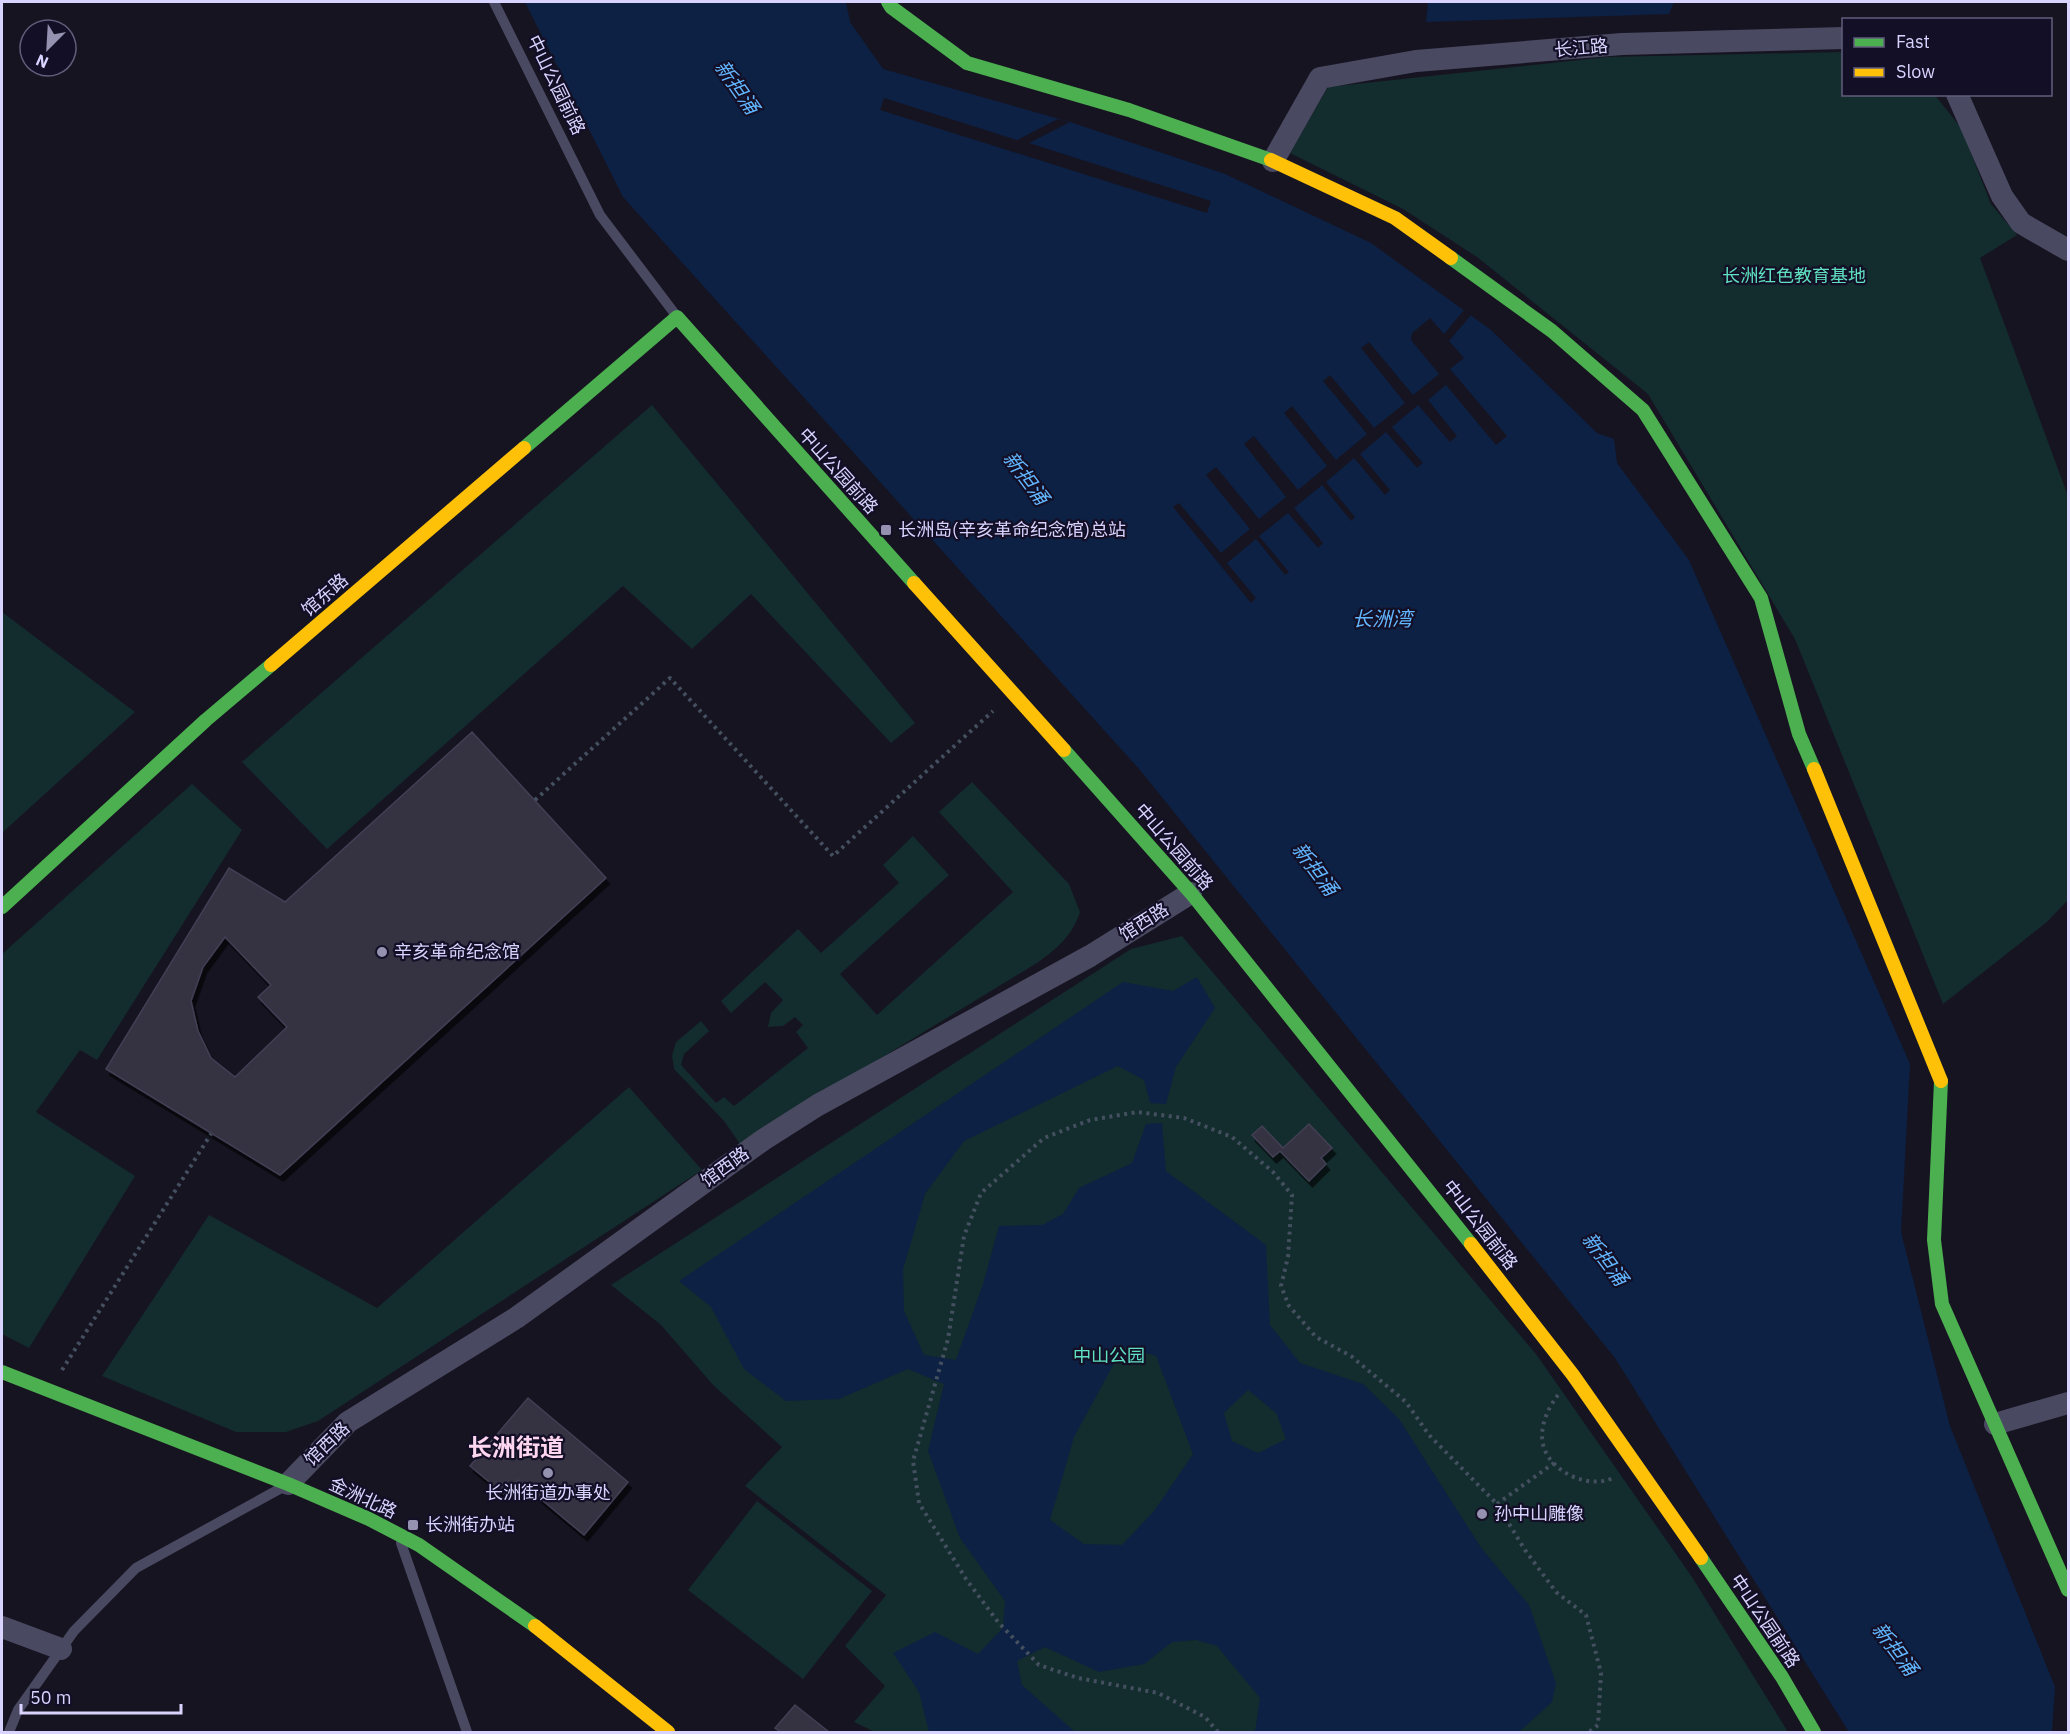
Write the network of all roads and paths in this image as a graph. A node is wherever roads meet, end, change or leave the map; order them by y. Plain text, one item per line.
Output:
1 (494, 2) edge
2 (888, 2) edge
3 (1842, 38) edge
4 (1958, 96) edge
5 (1273, 161) junction
6 (2068, 250) edge
7 (677, 317) junction
8 (1014, 692) junction
9 (535, 800) dead end
10 (1191, 893) junction
11 (2, 907) edge
12 (211, 1134) dead end
13 (2, 1372) edge
14 (1577, 1380) junction
15 (48, 1391) junction
16 (2068, 1402) edge
17 (1995, 1424) junction
18 (1554, 1463) junction
19 (1637, 1464) junction
20 (288, 1484) junction
21 (1497, 1504) junction
22 (398, 1534) junction
23 (2068, 1590) edge
24 (2, 1627) edge
25 (61, 1649) junction
26 (9, 1732) edge
27 (467, 1732) edge
28 (668, 1732) edge
29 (1218, 1732) edge
30 (1589, 1732) edge
31 (1814, 1732) edge

1 - 7 lane, 中山公园前路
2 - 5 street
3 - 5 street, 长江路
4 - 6 street
5 - 17 street
7 - 8 street, 中山公园前路
7 - 11 street, 馆东路
8 - 9 path
8 - 10 street, 中山公园前路
10 - 14 street, 中山公园前路
10 - 20 street, 馆西路
12 - 15 path
13 - 15 street, 金洲北路
14 - 18 path
14 - 19 street, 中山公园前路
15 - 20 street, 金洲北路
16 - 17 street
17 - 23 street
18 - 19 path
18 - 21 path
19 - 31 street, 中山公园前路
20 - 22 street, 金洲北路
20 - 25 lane
21 - 29 path
21 - 30 path
22 - 27 lane
22 - 28 street, 金洲北路
24 - 25 street
25 - 26 lane

